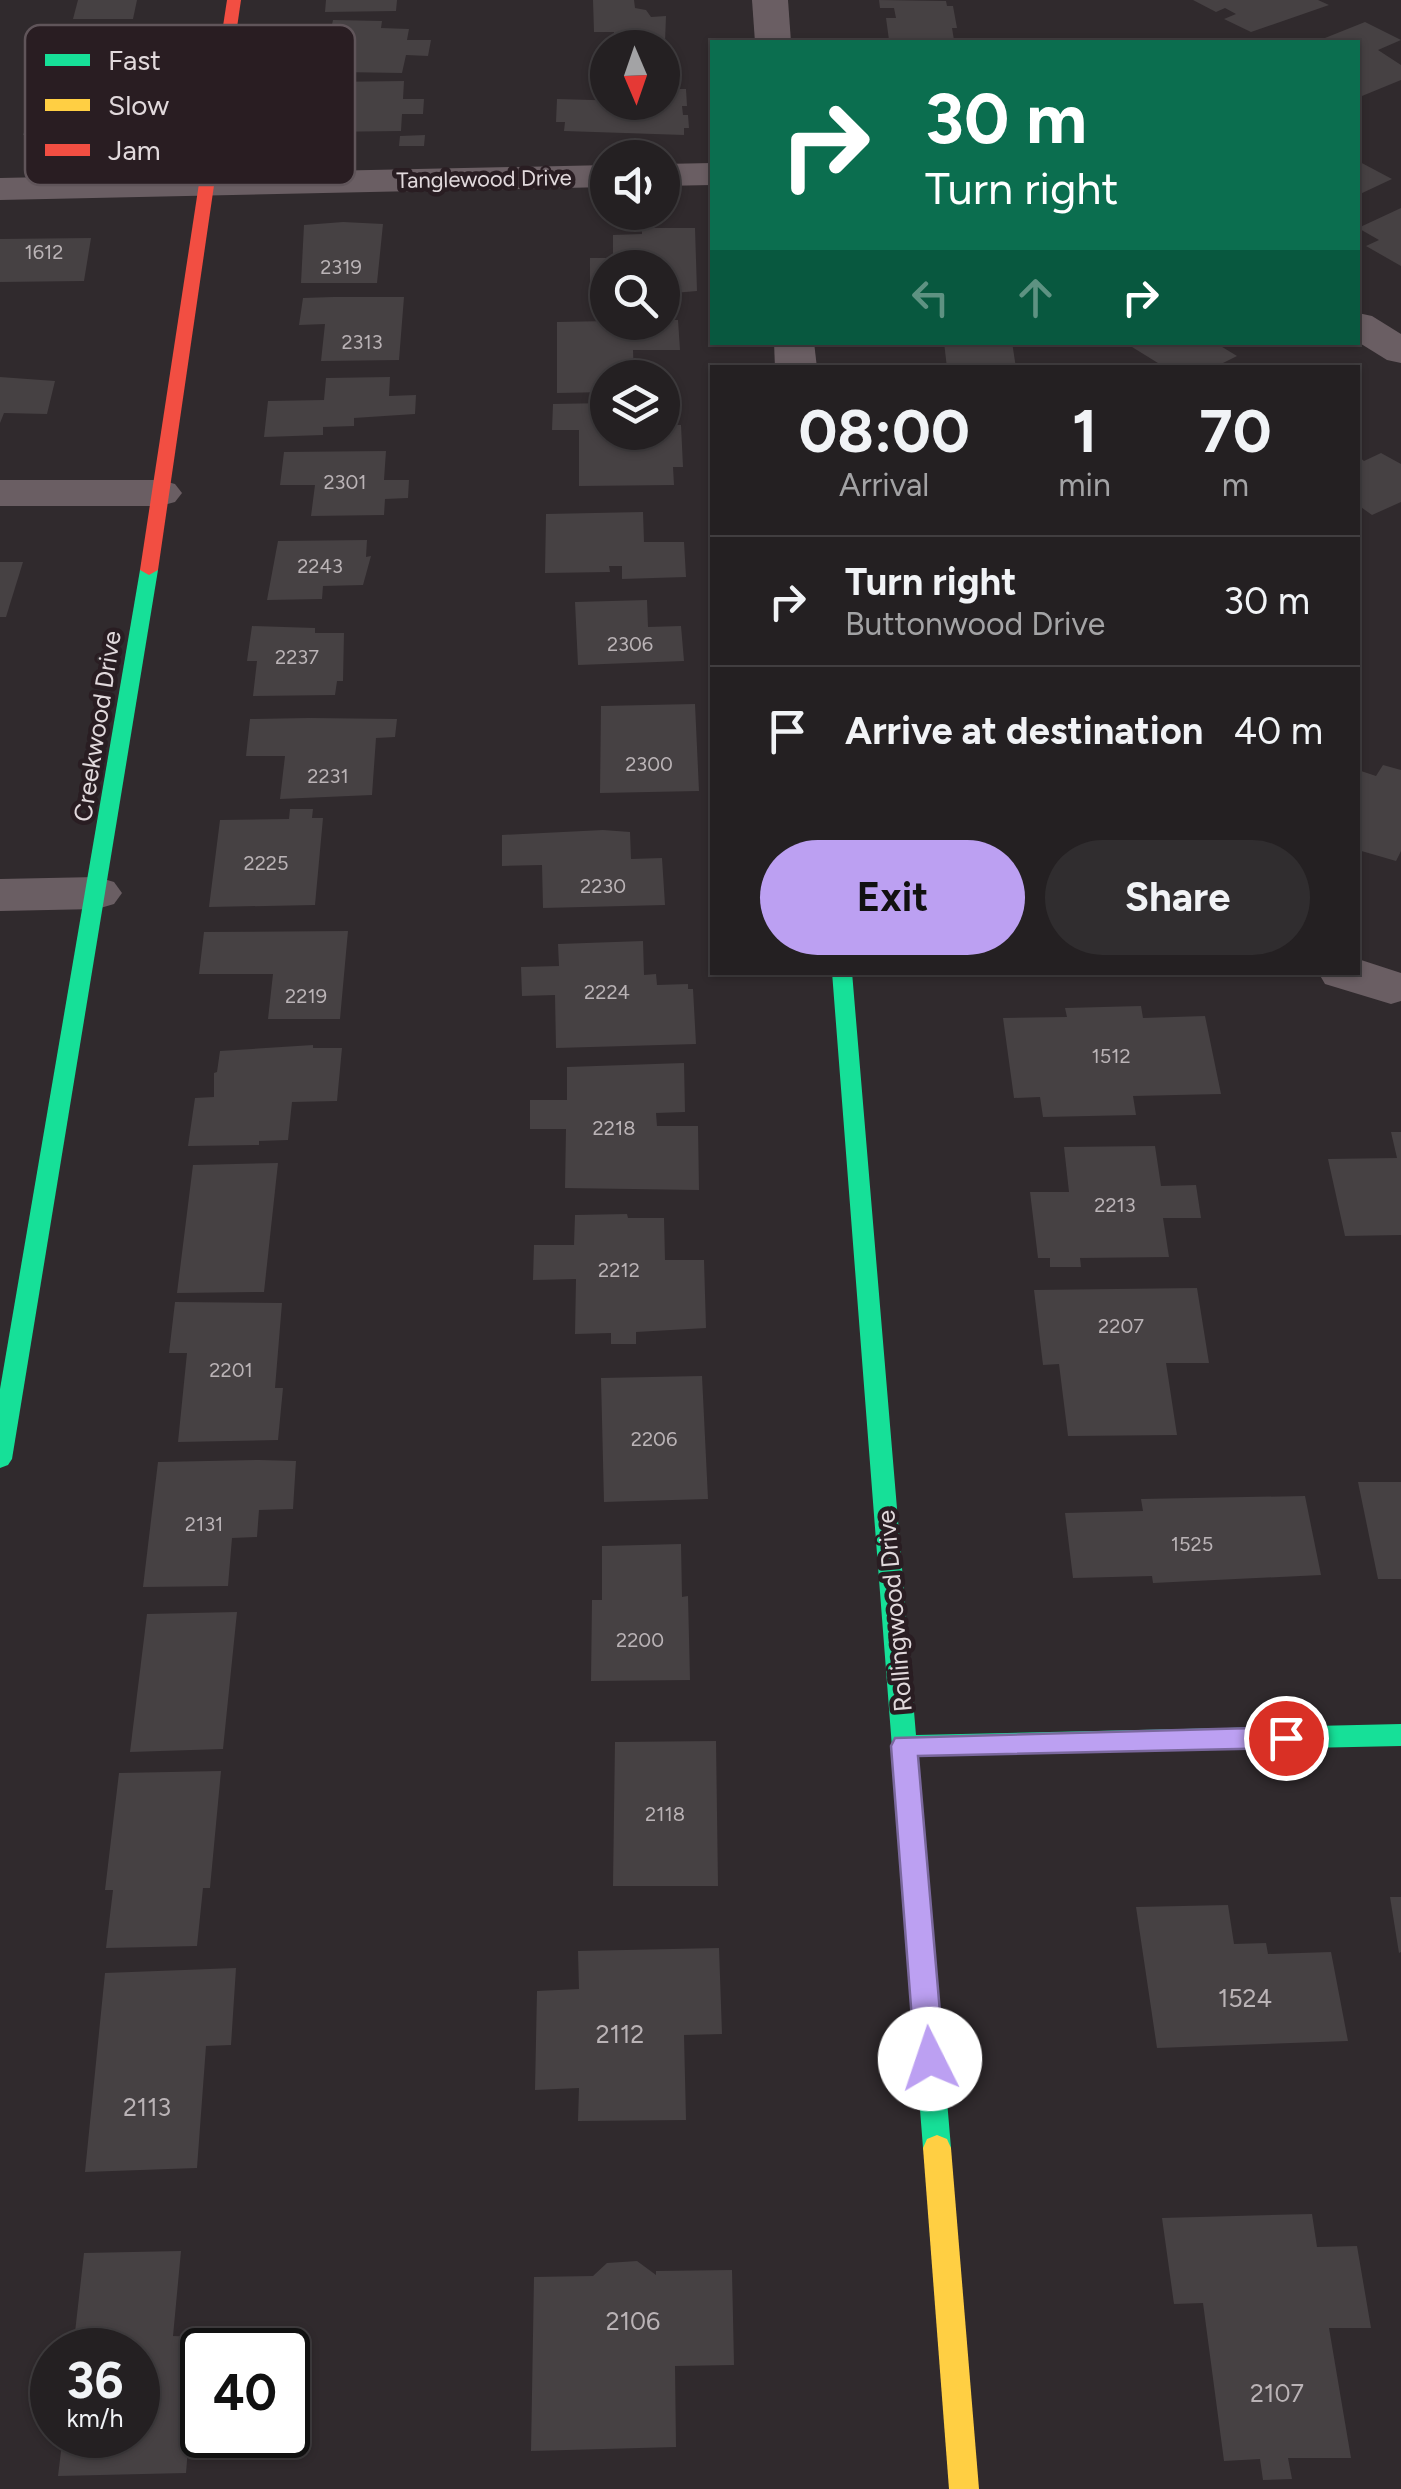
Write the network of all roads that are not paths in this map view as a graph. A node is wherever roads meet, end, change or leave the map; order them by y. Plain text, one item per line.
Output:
1 (234, 0) edge
2 (770, 0) edge
3 (230, 25) edge
4 (773, 40) edge
5 (710, 174) edge
6 (680, 175) edge
7 (590, 176) edge
8 (355, 181) edge
9 (165, 185) edge
10 (206, 185) edge
11 (0, 189) edge
12 (1360, 326) edge
13 (1401, 351) edge
14 (0, 493) edge
15 (160, 493) junction
16 (96, 893) junction
17 (0, 895) edge
18 (842, 975) edge
19 (1353, 975) edge
20 (1391, 987) dead end
21 (3, 1429) edge
22 (0, 1459) edge
23 (1401, 1735) edge
24 (904, 1746) junction
25 (964, 2489) edge

1 - 3 street, Creekwood Drive
2 - 4 street
5 - 6 street
7 - 8 street, Tanglewood Drive
9 - 11 street, Tanglewood Drive
10 - 15 street, Creekwood Drive
12 - 13 street
14 - 15 street
15 - 16 street, Creekwood Drive
16 - 17 street
16 - 21 street, Creekwood Drive
18 - 24 street, Rollingwood Drive
19 - 20 street
21 - 22 street, Creekwood Drive
23 - 24 street
24 - 25 street, Rollingwood Drive

